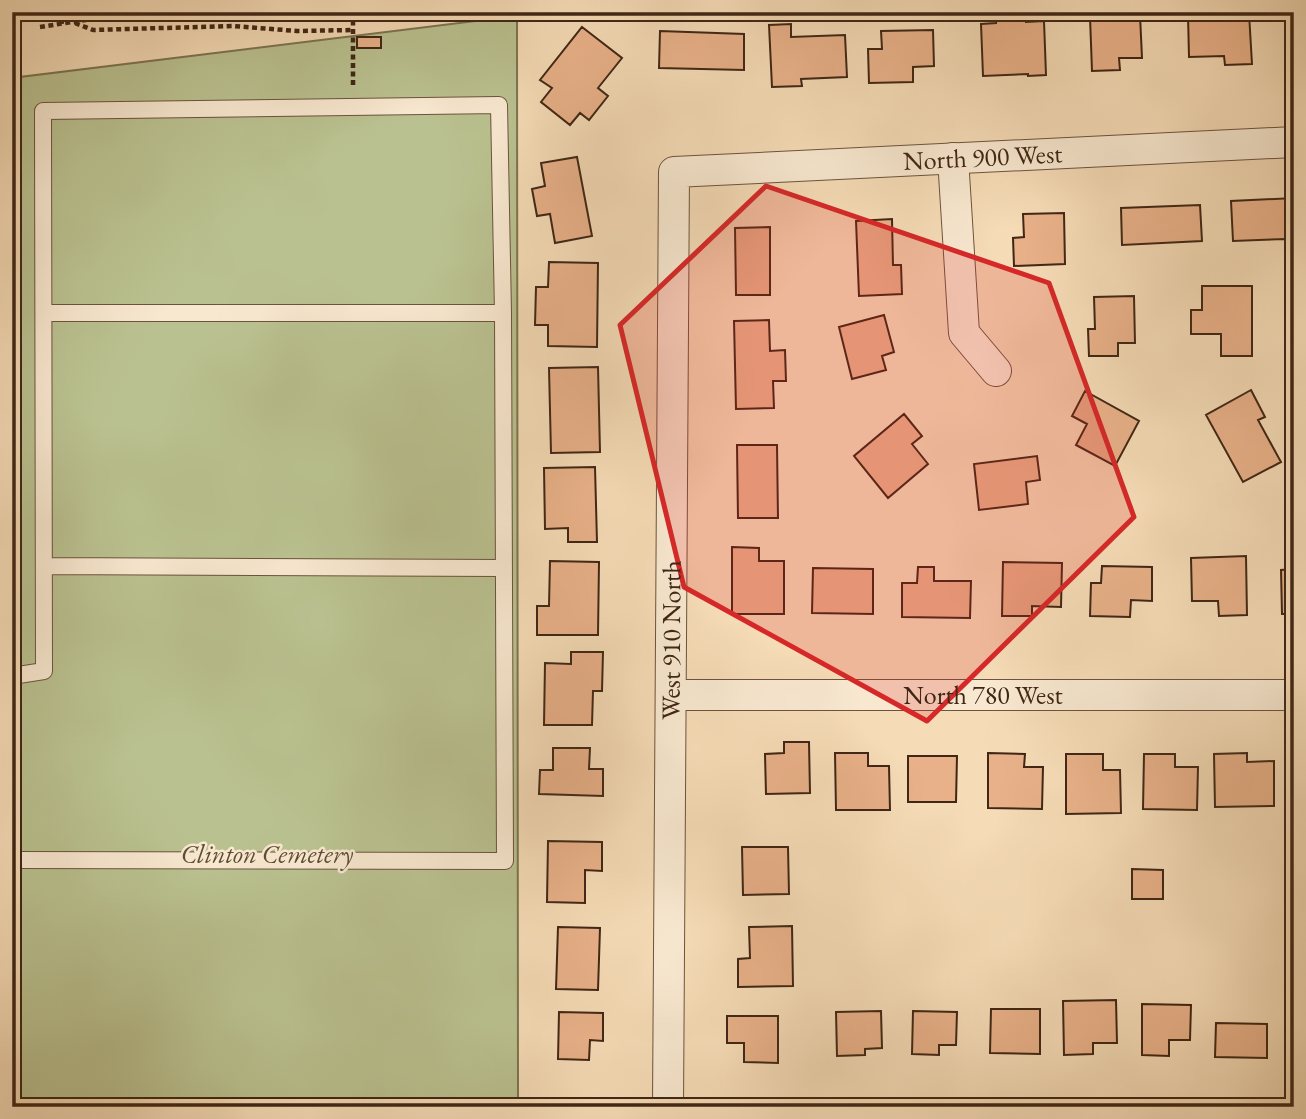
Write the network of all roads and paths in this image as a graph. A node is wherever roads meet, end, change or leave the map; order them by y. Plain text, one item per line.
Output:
1 (24, 12) edge
2 (60, 12) edge
3 (136, 12) edge
4 (353, 12) edge
5 (12, 18) edge
6 (75, 23) junction
7 (62, 24) junction
8 (40, 27) dead end
9 (353, 30) junction
10 (353, 76) dead end
11 (1294, 142) edge
12 (953, 158) junction
13 (674, 172) joint
14 (44, 313) junction
15 (503, 313) junction
16 (996, 371) dead end
17 (44, 566) junction
18 (504, 568) junction
19 (12, 676) edge
20 (671, 695) junction
21 (1294, 695) edge
22 (12, 860) edge
23 (668, 1107) edge

1 - 5 path
2 - 7 path
3 - 6 path
4 - 9 path
6 - 7 path
6 - 9 path
7 - 8 path
9 - 10 path
11 - 12 street, North 900 West
12 - 13 street, North 900 West
12 - 16 street
13 - 20 street, West 910 North
14 - 15 lane
14 - 15 lane
14 - 17 lane
15 - 18 lane
17 - 18 lane
17 - 19 lane
18 - 22 lane
20 - 21 street, North 780 West
20 - 23 street, West 910 North

